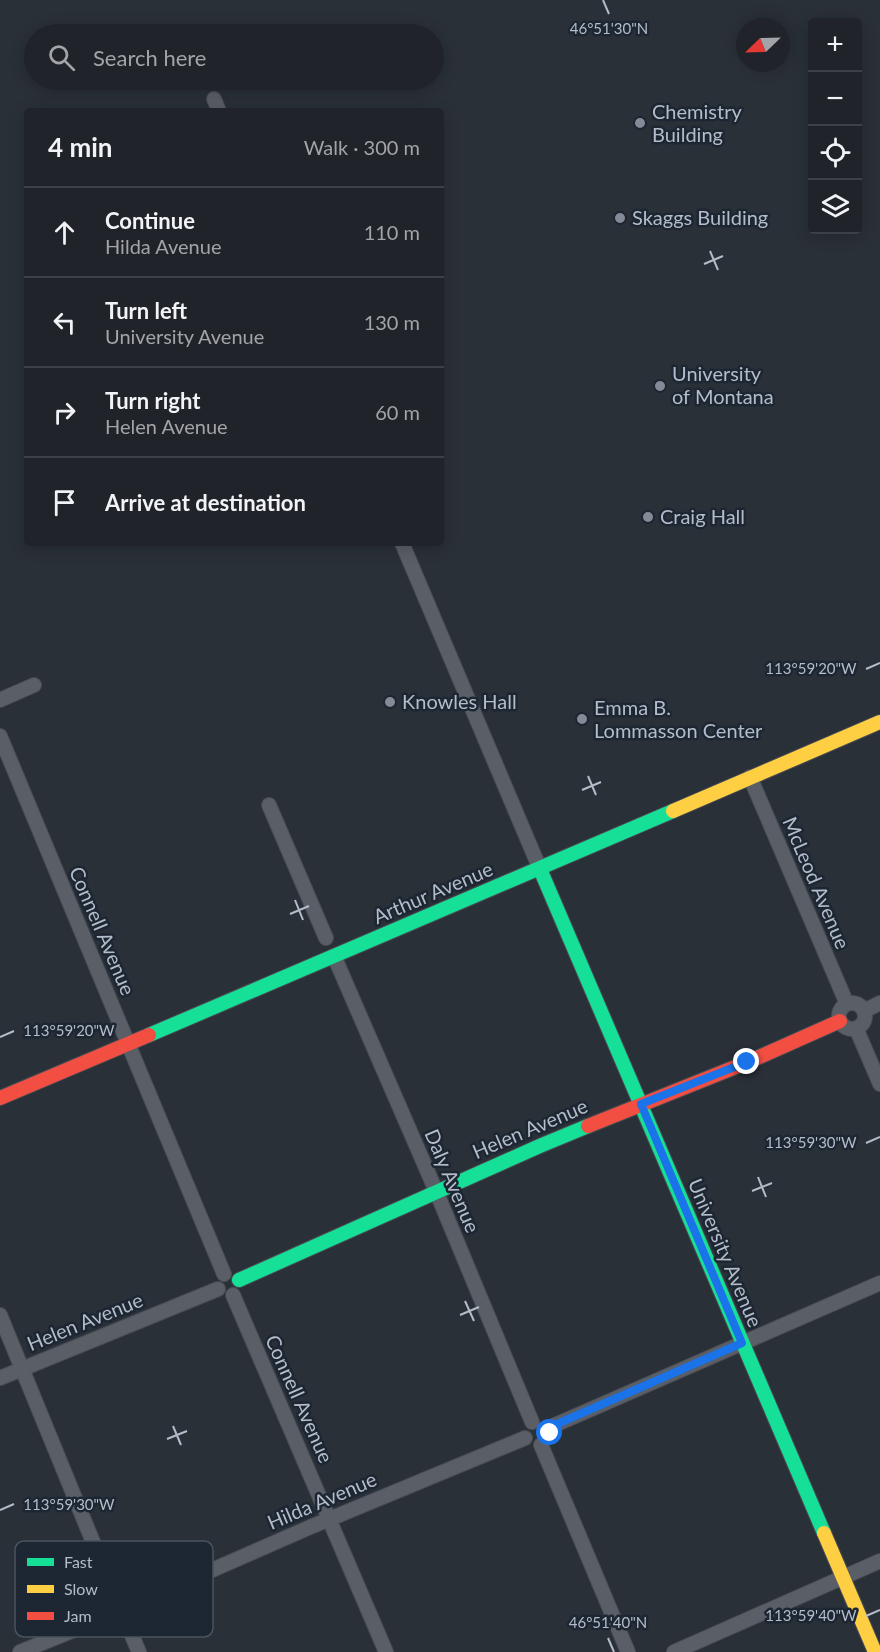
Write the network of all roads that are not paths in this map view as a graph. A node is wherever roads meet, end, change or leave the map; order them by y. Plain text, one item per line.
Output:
1 (403, 546) edge
2 (34, 685) dead end
3 (0, 700) edge
4 (880, 722) edge
5 (0, 736) edge
6 (750, 777) junction
7 (269, 805) dead end
8 (540, 869) junction
9 (326, 938) dead end
10 (334, 956) junction
11 (880, 1003) edge
12 (847, 1004) junction
13 (864, 1011) junction
14 (840, 1021) junction
15 (856, 1028) junction
16 (128, 1043) junction
17 (880, 1084) edge
18 (0, 1098) edge
19 (641, 1104) junction
20 (436, 1191) junction
21 (224, 1274) junction
22 (239, 1280) junction
23 (880, 1283) edge
24 (218, 1289) junction
25 (232, 1295) junction
26 (0, 1315) edge
27 (742, 1343) junction
28 (22, 1369) junction
29 (0, 1378) edge
30 (532, 1422) junction
31 (548, 1428) junction
32 (525, 1438) junction
33 (541, 1445) junction
34 (330, 1519) junction
35 (93, 1541) edge
36 (880, 1561) edge
37 (213, 1570) edge
38 (843, 1576) junction
39 (57, 1637) edge
40 (133, 1637) edge
41 (20, 1652) edge
42 (139, 1652) edge
43 (386, 1652) edge
44 (628, 1652) edge
45 (674, 1652) edge
46 (875, 1652) edge

1 - 8 street
2 - 3 street
4 - 6 street, Arthur Avenue
5 - 16 street, Connell Avenue
6 - 8 street, Arthur Avenue
6 - 12 street, McLeod Avenue
7 - 9 street
8 - 10 street, Arthur Avenue
8 - 19 street, University Avenue
10 - 16 street, Arthur Avenue
10 - 20 street, Daly Avenue
11 - 13 street
12 - 13 street
12 - 14 street
13 - 15 street
14 - 15 street
14 - 19 street, Helen Avenue
15 - 17 street
16 - 18 street, Arthur Avenue
16 - 21 street, Connell Avenue
19 - 20 street, Helen Avenue
19 - 27 street, University Avenue
20 - 22 street, Helen Avenue
20 - 30 street, Daly Avenue
21 - 22 street
21 - 24 street
22 - 25 street
23 - 27 street
24 - 25 street
24 - 28 street, Helen Avenue
25 - 34 street, Connell Avenue
26 - 28 street
27 - 31 street
27 - 38 street, University Avenue
28 - 29 street, Helen Avenue
28 - 35 street
30 - 31 street
30 - 32 street
31 - 33 street
32 - 33 street
32 - 34 street, Hilda Avenue
33 - 44 street
34 - 37 street, Hilda Avenue
34 - 43 street, Connell Avenue
36 - 38 street
38 - 45 street
38 - 46 street, University Avenue
39 - 41 street
40 - 42 street

